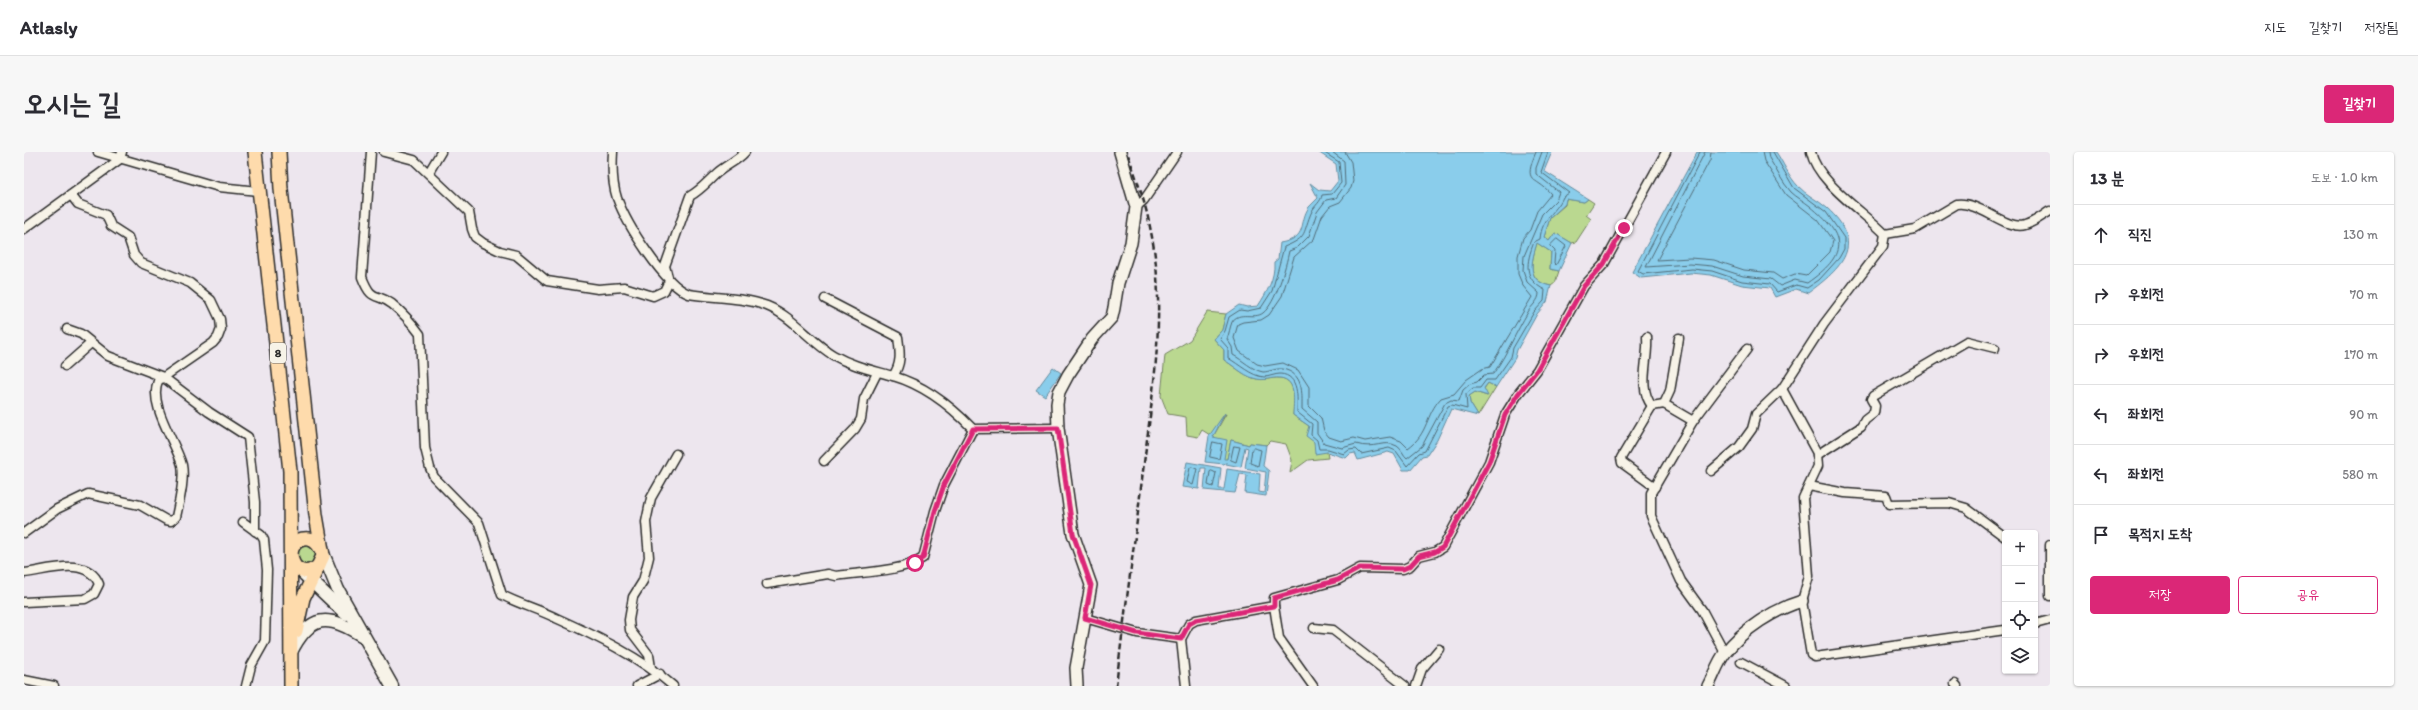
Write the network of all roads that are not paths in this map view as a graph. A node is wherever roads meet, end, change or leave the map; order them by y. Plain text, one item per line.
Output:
1 (98, 152) edge
2 (255, 152) edge
3 (279, 152) edge
4 (371, 152) edge
5 (384, 152) edge
6 (441, 152) edge
7 (613, 152) edge
8 (745, 152) edge
9 (1120, 152) edge
10 (1177, 152) edge
11 (1666, 152) edge
12 (1811, 152) edge
13 (121, 155) edge
14 (428, 172) junction
15 (258, 191) junction
16 (71, 194) junction
17 (1136, 207) junction
18 (2050, 212) edge
19 (24, 229) edge
20 (1885, 234) junction
21 (669, 281) junction
22 (825, 300) dead end
23 (67, 329) dead end
24 (1647, 337) dead end
25 (1679, 338) dead end
26 (91, 343) junction
27 (1995, 348) dead end
28 (1747, 349) dead end
29 (65, 366) dead end
30 (877, 373) junction
31 (893, 376) junction
32 (163, 377) junction
33 (1782, 388) junction
34 (1664, 404) junction
35 (1652, 406) junction
36 (1693, 421) junction
37 (1058, 428) junction
38 (973, 429) junction
39 (676, 454) dead end
40 (1817, 455) junction
41 (824, 461) dead end
42 (1711, 471) dead end
43 (1655, 486) junction
44 (1809, 486) junction
45 (243, 522) dead end
46 (255, 531) junction
47 (24, 533) edge
48 (2002, 535) edge
49 (2050, 545) edge
50 (322, 551) junction
51 (290, 555) junction
52 (319, 566) junction
53 (298, 569) junction
54 (24, 573) edge
55 (310, 580) junction
56 (766, 584) dead end
57 (2050, 596) edge
58 (1802, 601) junction
59 (24, 602) edge
60 (1274, 606) junction
61 (1085, 618) junction
62 (2050, 620) edge
63 (2038, 623) edge
64 (356, 624) junction
65 (1314, 628) dead end
66 (2002, 630) edge
67 (363, 636) junction
68 (1181, 639) junction
69 (1439, 649) dead end
70 (291, 652) junction
71 (1725, 653) junction
72 (1741, 662) dead end
73 (652, 668) junction
74 (660, 674) junction
75 (24, 680) edge
76 (54, 686) edge
77 (246, 686) edge
78 (291, 686) edge
79 (392, 686) edge
80 (636, 686) edge
81 (673, 686) edge
82 (1077, 686) edge
83 (1186, 686) edge
84 (1314, 686) edge
85 (1405, 686) edge
86 (1416, 686) edge
87 (1708, 686) edge
88 (1786, 686) edge

1 - 13 street
2 - 15 main road, 8
3 - 50 main road, 8
4 - 73 street
5 - 14 street
6 - 14 street
7 - 21 street
8 - 21 street
9 - 17 street
10 - 17 street
11 - 60 street
12 - 20 street
13 - 15 street
13 - 16 street
14 - 21 street
15 - 51 main road, 8
16 - 19 street
16 - 32 street
17 - 37 street
18 - 20 street
20 - 33 street
21 - 30 street
22 - 31 street
23 - 26 street
24 - 35 street
25 - 34 street
26 - 29 street
26 - 32 street
27 - 40 street
28 - 36 street
30 - 31 street
30 - 41 street
31 - 38 street
32 - 46 street
32 - 47 street
33 - 40 street
33 - 42 street
34 - 35 street
34 - 36 street
35 - 43 street
36 - 43 street
37 - 38 street
37 - 61 street
38 - 56 street
39 - 73 street
40 - 44 street
43 - 71 street
44 - 48 street
44 - 58 street
45 - 46 street
46 - 77 street
49 - 57 street
50 - 51 main road
50 - 52 main road
50 - 64 main road
51 - 53 main road
51 - 70 main road, 8
52 - 53 main road
52 - 55 main road, 8
53 - 55 main road
54 - 59 street
55 - 64 main road
55 - 70 main road, 8
58 - 66 street
58 - 71 street
60 - 68 street
60 - 84 street
61 - 68 street
61 - 82 street
62 - 63 street
64 - 67 main road
65 - 85 street
67 - 70 main road
67 - 79 main road
68 - 83 street
69 - 86 street
70 - 78 main road, 8
71 - 87 street
72 - 88 street
73 - 74 street
74 - 80 street
74 - 81 street
75 - 76 street

